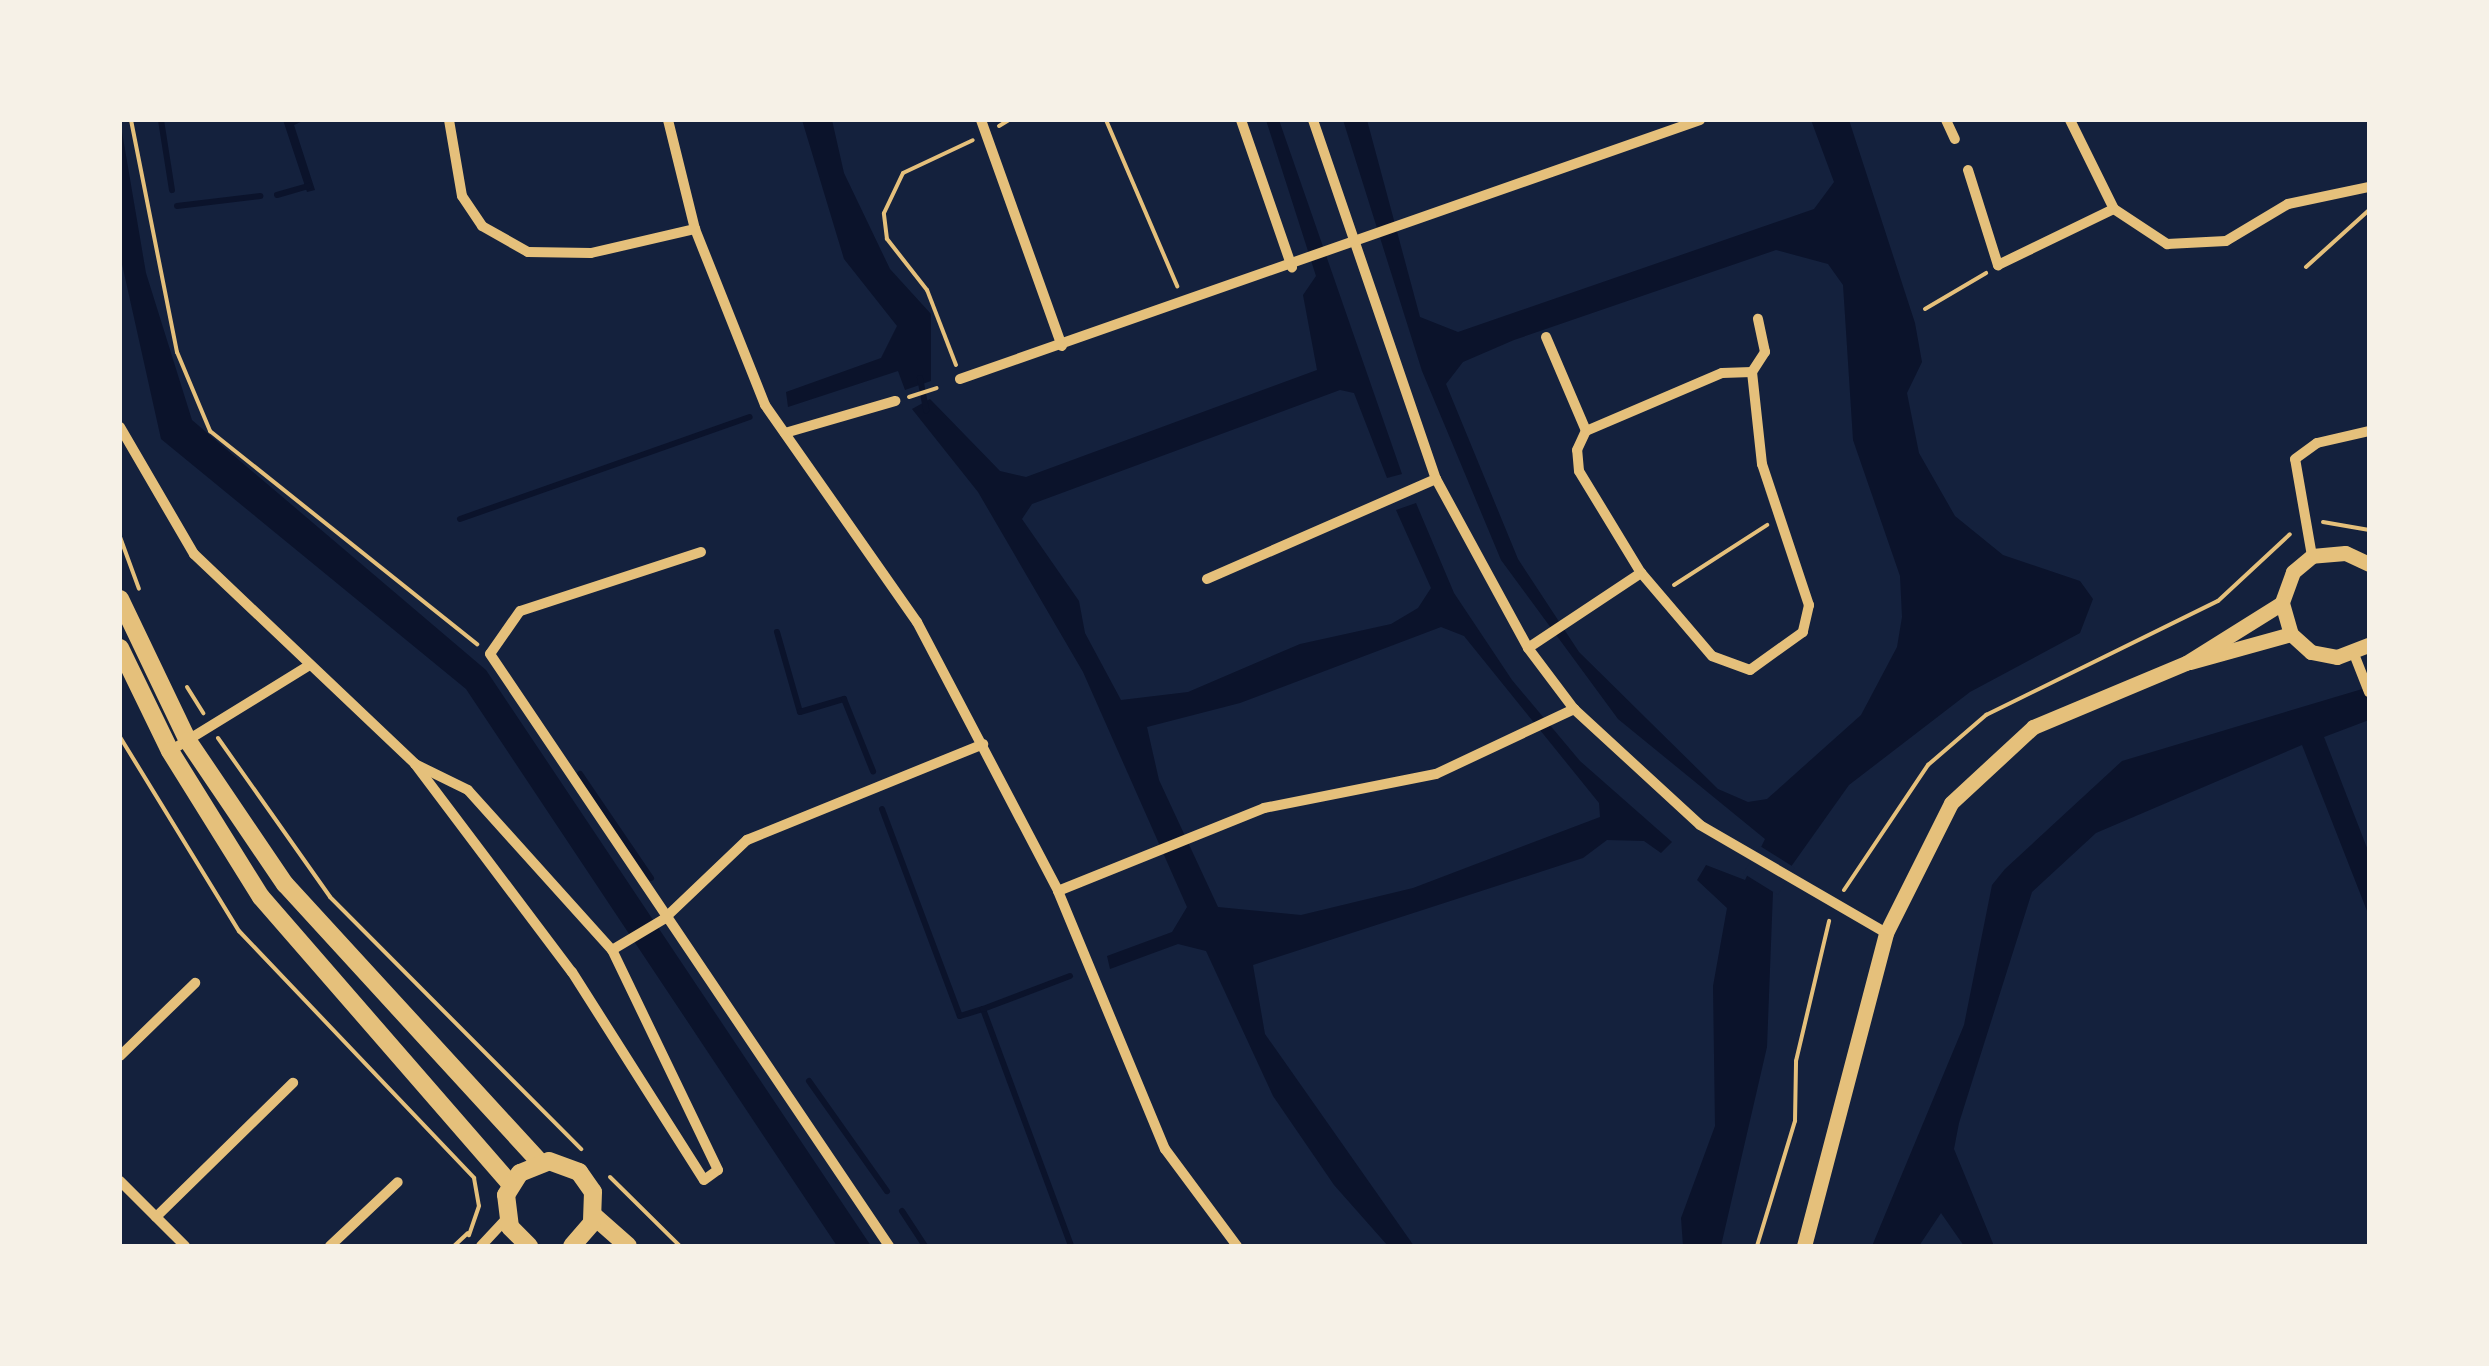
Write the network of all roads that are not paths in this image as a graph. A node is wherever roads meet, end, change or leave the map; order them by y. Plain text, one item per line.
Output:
1 (449, 120) edge
2 (668, 120) edge
3 (980, 120) edge
4 (1241, 120) edge
5 (1313, 120) edge
6 (1700, 120) edge
7 (1946, 120) edge
8 (2070, 120) edge
9 (1956, 139) dead end
10 (1968, 170) dead end
11 (2369, 188) edge
12 (2114, 209) junction
13 (695, 229) junction
14 (1352, 246) junction
15 (1292, 266) junction
16 (1758, 319) dead end
17 (1546, 336) dead end
18 (1062, 346) junction
19 (1752, 372) junction
20 (960, 380) road end
21 (901, 400) road end
22 (120, 427) edge
23 (2369, 431) edge
24 (1586, 432) junction
25 (785, 433) junction
26 (1436, 478) junction
27 (701, 552) dead end
28 (2312, 556) junction
29 (2369, 564) edge
30 (1641, 573) junction
31 (1207, 579) dead end
32 (120, 599) edge
33 (2282, 603) junction
34 (2291, 634) junction
35 (2369, 644) edge
36 (120, 648) edge
37 (1528, 648) junction
38 (2354, 654) junction
39 (2186, 663) junction
40 (310, 664) junction
41 (2367, 686) edge
42 (1574, 708) junction
43 (188, 741) junction
44 (983, 744) junction
45 (170, 751) junction
46 (415, 764) junction
47 (1058, 891) junction
48 (664, 920) junction
49 (1886, 933) junction
50 (617, 948) junction
51 (196, 983) dead end
52 (120, 1056) edge
53 (292, 1083) dead end
54 (540, 1162) junction
55 (120, 1181) edge
56 (398, 1182) dead end
57 (511, 1184) junction
58 (594, 1216) junction
59 (156, 1217) junction
60 (506, 1219) junction
61 (185, 1246) edge
62 (330, 1246) edge
63 (479, 1246) edge
64 (527, 1246) edge
65 (572, 1246) edge
66 (628, 1246) edge
67 (889, 1246) edge
68 (1237, 1246) edge
69 (1804, 1246) edge

1 - 13 street
2 - 13 street
3 - 18 street
4 - 15 street
5 - 14 street
6 - 14 street
7 - 9 street
8 - 12 street
10 - 12 street
11 - 12 street
13 - 25 street
14 - 15 street
14 - 26 street
15 - 18 street
16 - 19 street
17 - 24 street
18 - 20 street
19 - 24 street
19 - 30 street
21 - 25 street
22 - 40 street
23 - 28 street
24 - 30 street
25 - 44 street
26 - 31 street
26 - 37 street
27 - 48 street
28 - 29 street
28 - 33 street
30 - 37 street
32 - 43 main road
33 - 34 street
33 - 39 street
34 - 38 street
34 - 39 street
35 - 38 street
36 - 45 main road
37 - 42 street
38 - 41 street
39 - 49 street
40 - 43 street
40 - 46 street
42 - 47 street
42 - 49 street
43 - 45 street
43 - 54 main road
44 - 47 street
44 - 48 street
45 - 57 main road
46 - 50 street
46 - 50 street
47 - 68 street
48 - 50 street
48 - 67 street
49 - 69 street
51 - 52 street
53 - 59 street
54 - 57 main road
54 - 58 main road
55 - 59 street
56 - 62 street
57 - 60 main road
58 - 65 main road
58 - 66 main road
59 - 61 street
60 - 63 street
60 - 64 main road

